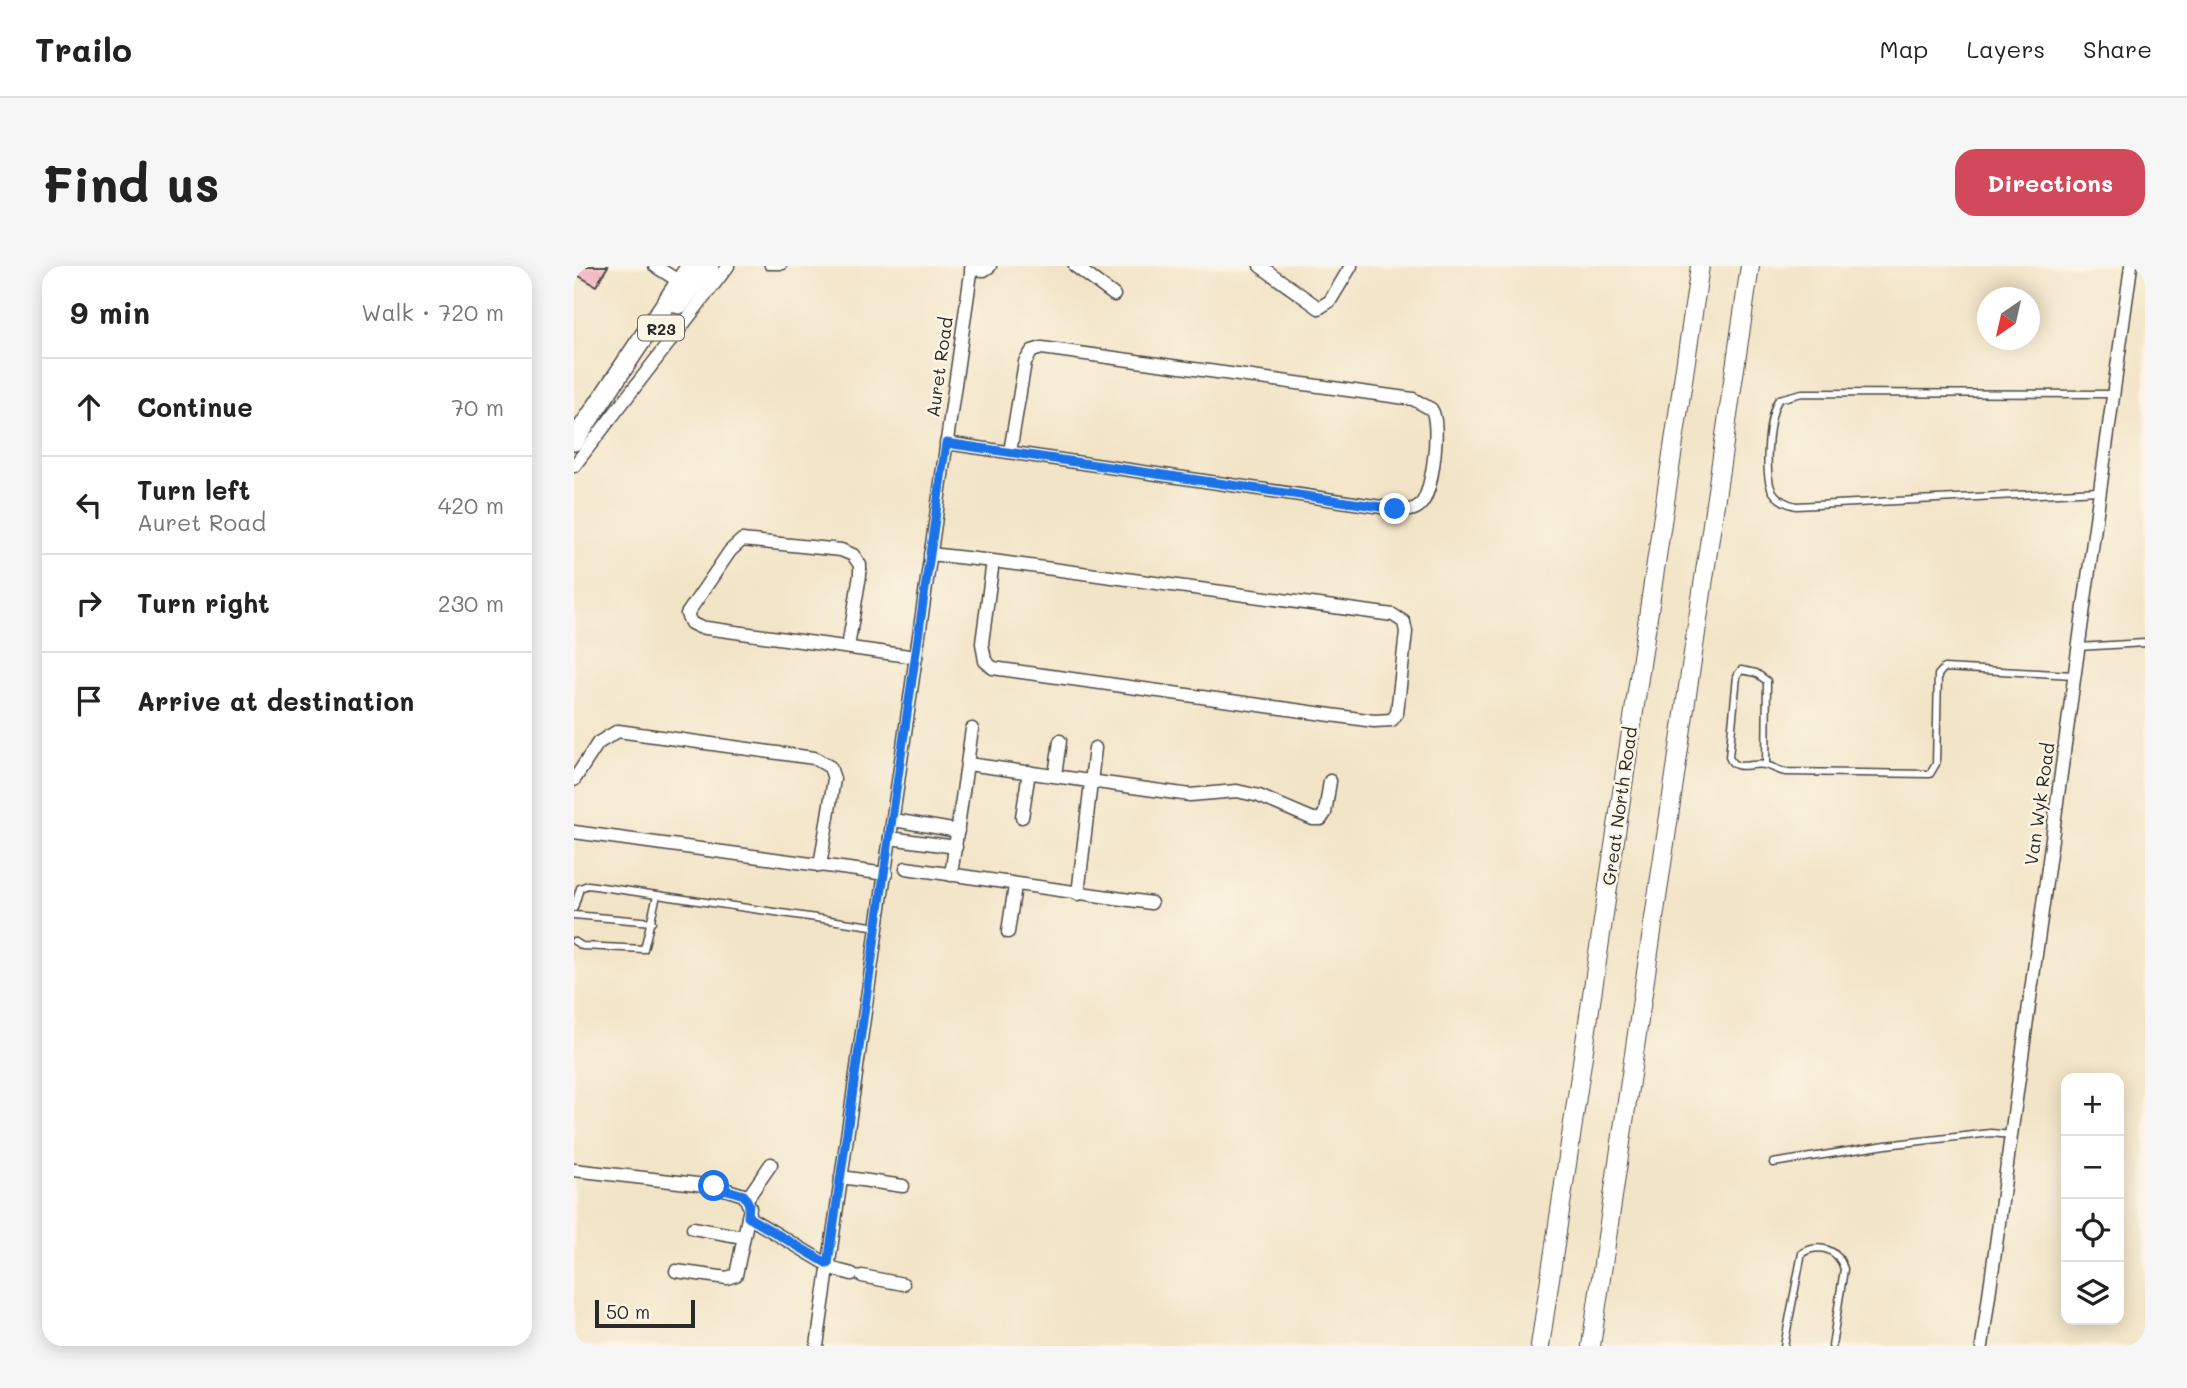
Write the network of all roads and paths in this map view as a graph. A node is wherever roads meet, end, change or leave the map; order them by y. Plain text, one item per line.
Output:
1 (654, 266) edge
2 (709, 266) edge
3 (728, 266) edge
4 (768, 266) edge
5 (783, 266) edge
6 (990, 266) edge
7 (1075, 266) edge
8 (1260, 266) edge
9 (1351, 266) edge
10 (1700, 266) edge
11 (1750, 266) edge
12 (2131, 266) edge
13 (971, 268) edge
14 (685, 274) edge
15 (1114, 295) dead end
16 (610, 388) junction
17 (2113, 394) junction
18 (574, 441) edge
19 (946, 443) junction
20 (1010, 452) junction
21 (574, 466) edge
22 (2099, 491) junction
23 (930, 554) junction
24 (993, 561) junction
25 (2145, 643) edge
26 (848, 647) junction
27 (2078, 647) junction
28 (916, 657) junction
29 (2074, 675) junction
30 (972, 729) dead end
31 (1060, 741) dead end
32 (1095, 747) dead end
33 (968, 764) junction
34 (1766, 765) junction
35 (1029, 772) junction
36 (1055, 775) junction
37 (574, 780) edge
38 (1090, 780) junction
39 (1329, 781) dead end
40 (1021, 817) dead end
41 (894, 820) junction
42 (958, 831) junction
43 (574, 832) edge
44 (890, 838) junction
45 (956, 847) junction
46 (821, 866) junction
47 (906, 869) dead end
48 (886, 874) junction
49 (951, 875) junction
50 (1015, 886) junction
51 (1078, 894) junction
52 (657, 895) junction
53 (1152, 903) dead end
54 (574, 908) edge
55 (574, 915) edge
56 (652, 922) junction
57 (878, 927) junction
58 (1008, 932) dead end
59 (574, 941) edge
60 (2011, 1135) junction
61 (1773, 1163) dead end
62 (771, 1164) dead end
63 (574, 1170) edge
64 (841, 1177) junction
65 (903, 1186) dead end
66 (747, 1199) junction
67 (748, 1217) junction
68 (693, 1228) dead end
69 (743, 1237) junction
70 (828, 1264) junction
71 (676, 1270) dead end
72 (903, 1284) dead end
73 (817, 1346) edge
74 (1539, 1346) edge
75 (1591, 1346) edge
76 (1784, 1346) edge
77 (1832, 1346) edge
78 (1982, 1346) edge

1 - 14 street
2 - 16 main road, R23
3 - 21 street
4 - 5 lane
6 - 13 street
7 - 15 street
8 - 9 street
10 - 74 main road, Great North Road
11 - 75 main road
12 - 17 street, Van Wyk Road
13 - 19 street, Auret Road
14 - 16 main road, R23
16 - 18 main road, R23
17 - 22 street, Van Wyk Road
17 - 22 lane
19 - 20 street
19 - 23 street, Auret Road
20 - 20 street
22 - 27 street, Van Wyk Road
23 - 24 street
23 - 28 street, Auret Road
24 - 24 street
25 - 27 lane
26 - 26 street
26 - 28 street
27 - 29 street, Van Wyk Road
28 - 41 street, Auret Road
29 - 34 lane
29 - 60 street, Van Wyk Road
30 - 33 street
31 - 36 street
32 - 38 street
33 - 35 street
33 - 42 street
34 - 34 lane
35 - 36 street
35 - 40 street
36 - 38 street
37 - 46 street
38 - 39 street
38 - 51 street
41 - 42 street
41 - 44 street, Auret Road
42 - 45 street
43 - 46 street
44 - 45 street
44 - 48 street, Auret Road
45 - 49 street
46 - 48 street
47 - 49 street
48 - 57 street, Auret Road
49 - 50 street
50 - 51 street
50 - 58 street
51 - 53 street
52 - 54 lane
52 - 56 lane
52 - 57 lane
55 - 56 lane
56 - 59 lane
57 - 64 street, Auret Road
60 - 61 lane
60 - 78 street, Van Wyk Road
62 - 66 street
63 - 66 street
64 - 65 street
64 - 70 street, Auret Road
66 - 67 street
67 - 69 street
67 - 70 street
68 - 69 street
69 - 71 street
70 - 72 street
70 - 73 street, Auret Road
76 - 77 lane

